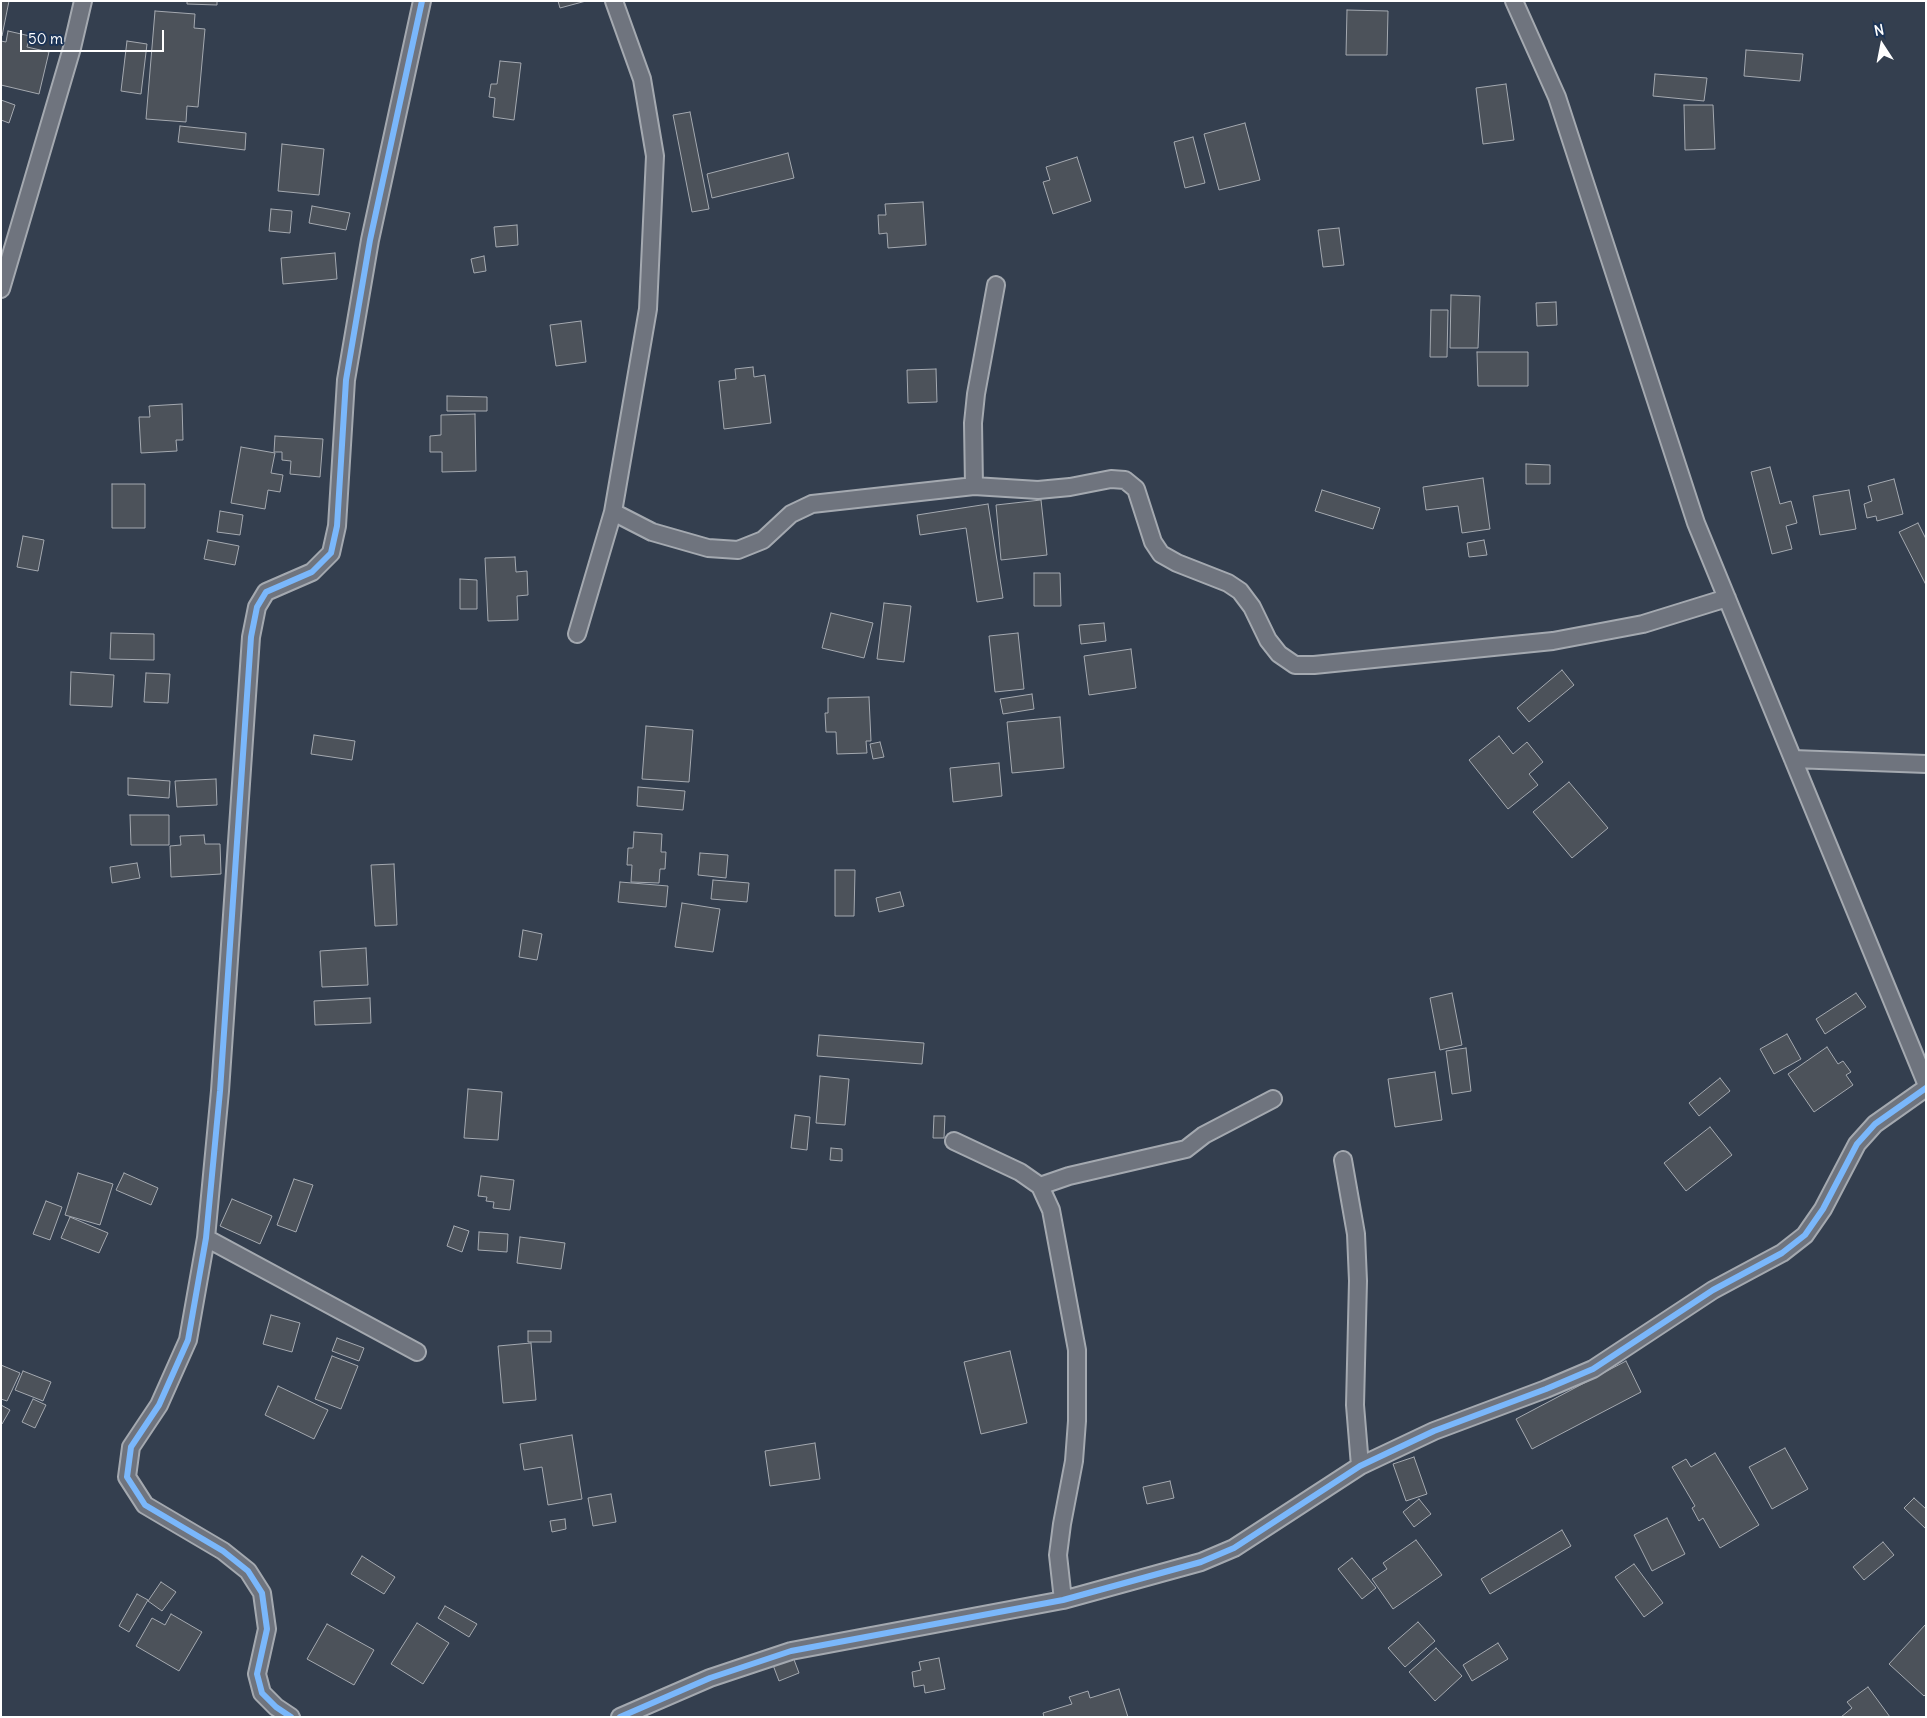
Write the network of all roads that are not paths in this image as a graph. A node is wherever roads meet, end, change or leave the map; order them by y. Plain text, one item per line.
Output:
1 (83, 1) edge
2 (422, 1) edge
3 (614, 1) edge
4 (1514, 1) edge
5 (996, 285) dead end
6 (1, 289) edge
7 (974, 486) junction
8 (613, 512) junction
9 (1727, 598) junction
10 (577, 634) dead end
11 (1793, 759) junction
12 (1926, 764) edge
13 (1926, 1083) edge
14 (1926, 1088) edge
15 (1273, 1099) dead end
16 (954, 1141) dead end
17 (1343, 1160) dead end
18 (1040, 1186) junction
19 (206, 1238) junction
20 (417, 1352) dead end
21 (1360, 1466) junction
22 (1063, 1600) junction
23 (291, 1717) edge
24 (620, 1717) edge

1 - 6 street
2 - 19 street
3 - 8 street
4 - 9 street
5 - 7 street
7 - 8 street
7 - 9 street
8 - 10 street
9 - 11 street
11 - 12 street
11 - 13 street
14 - 21 street
15 - 18 street
16 - 18 street
17 - 21 street
18 - 22 street
19 - 20 street
19 - 23 street
21 - 22 street
22 - 24 street

